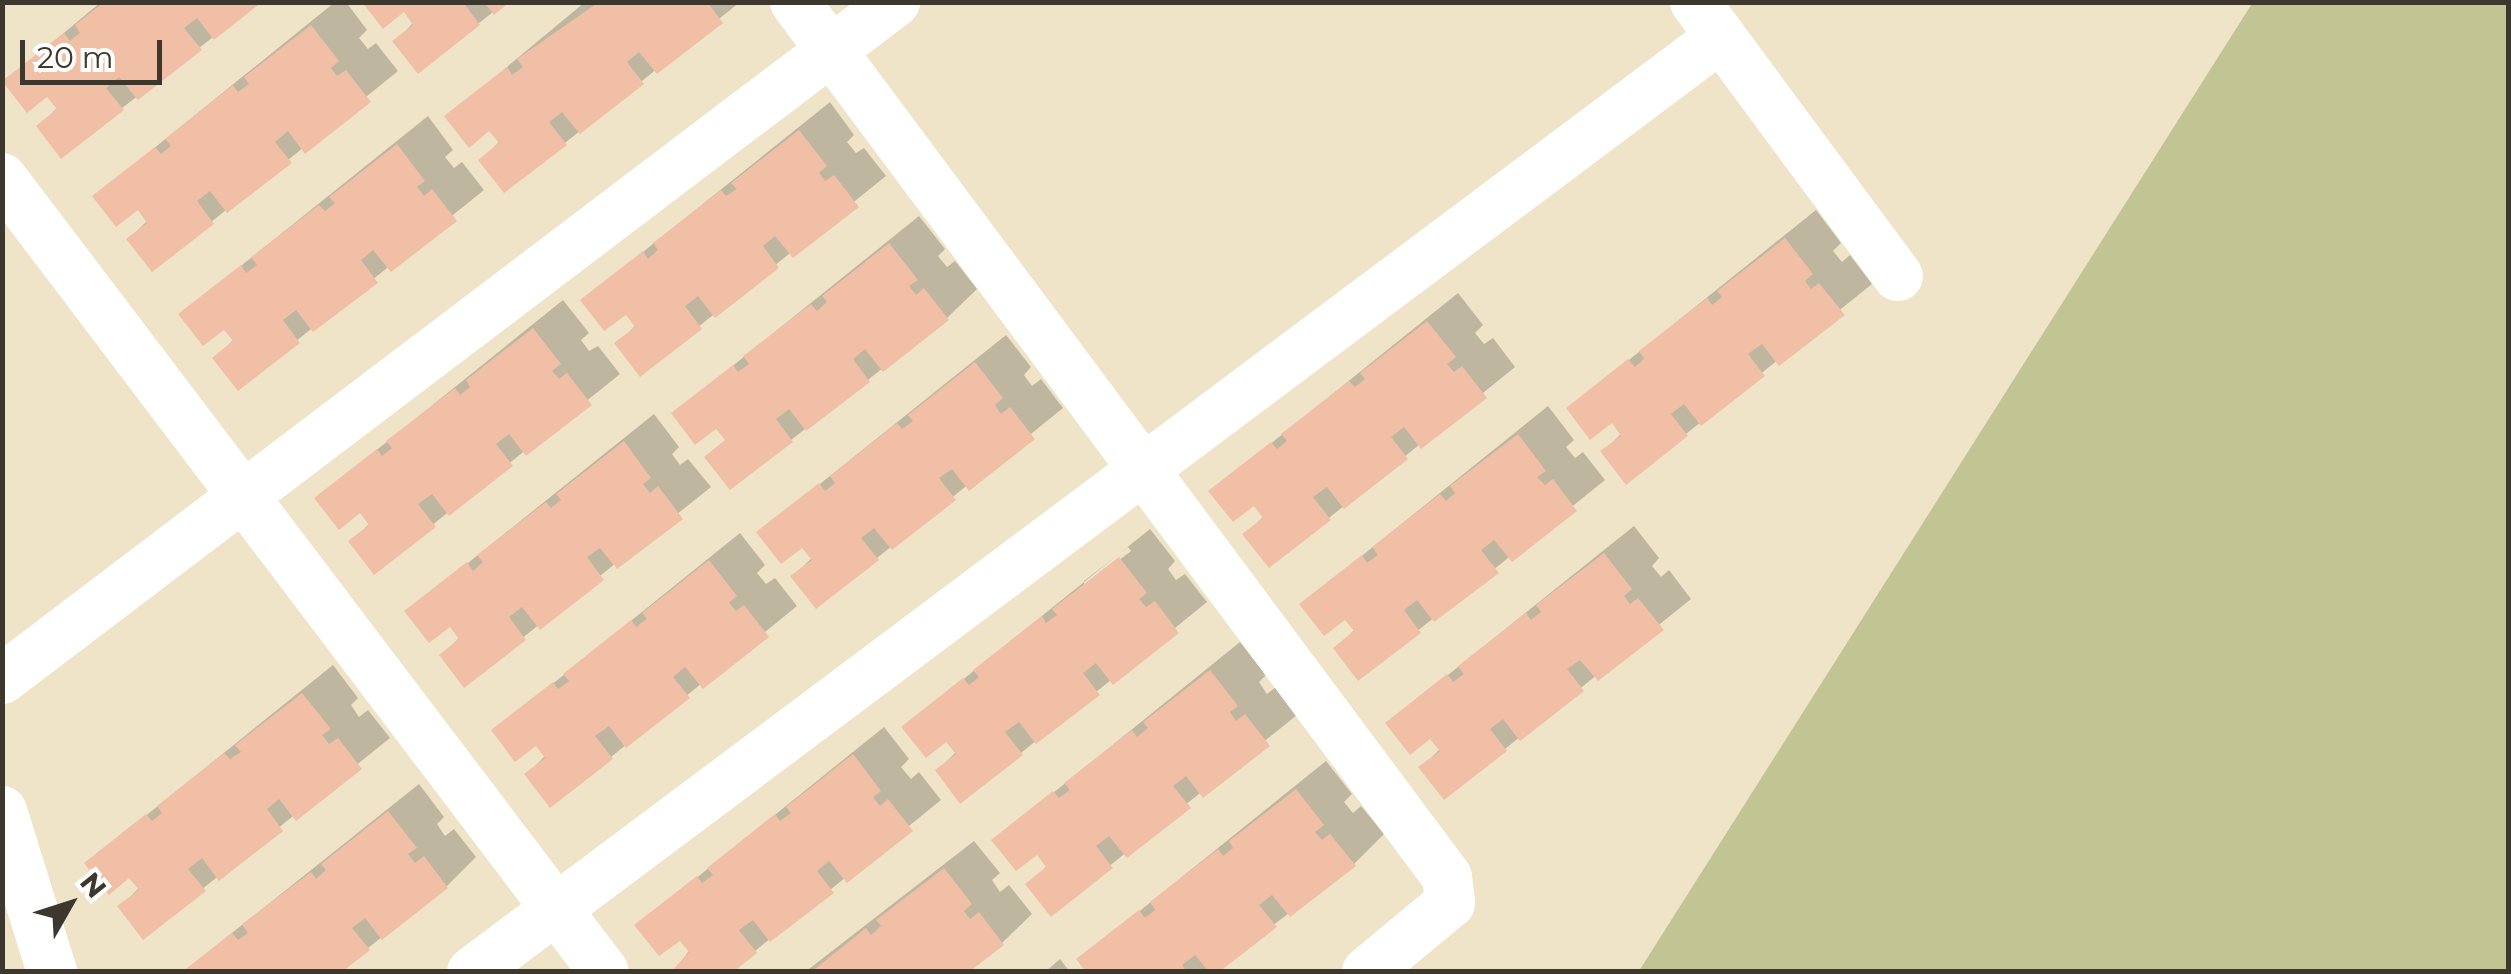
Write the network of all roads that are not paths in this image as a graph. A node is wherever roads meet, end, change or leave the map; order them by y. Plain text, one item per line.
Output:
1 (796, 2) edge
2 (895, 2) edge
3 (1708, 20) edge
4 (831, 51) junction
5 (2, 178) edge
6 (1898, 276) dead end
7 (1142, 469) junction
8 (244, 496) junction
9 (2, 678) edge
10 (2, 812) edge
11 (556, 909) junction
12 (52, 972) edge
13 (472, 972) edge
14 (604, 972) edge
15 (1367, 972) edge

1 - 4 street
2 - 4 street
3 - 6 street
3 - 7 street
4 - 7 street
4 - 8 street
5 - 8 street
7 - 11 street
7 - 15 street
8 - 9 street
8 - 11 street
10 - 12 street
11 - 13 street
11 - 14 street

